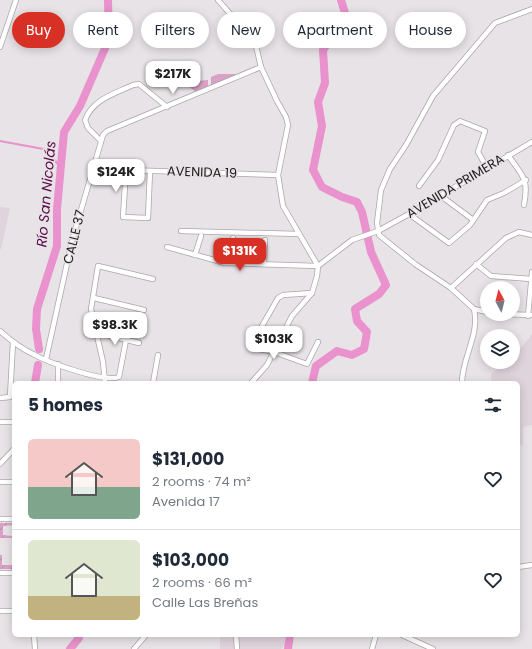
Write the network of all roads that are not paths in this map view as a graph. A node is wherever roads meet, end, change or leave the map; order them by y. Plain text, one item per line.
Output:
1 (16, 0) edge
2 (218, 0) edge
3 (532, 9) edge
4 (0, 47) edge
5 (261, 67) junction
6 (167, 107) junction
7 (100, 140) junction
8 (532, 142) edge
9 (508, 155) junction
10 (486, 168) junction
11 (150, 171) junction
12 (278, 175) junction
13 (526, 180) junction
14 (419, 186) dead end
15 (441, 196) junction
16 (524, 205) dead end
17 (410, 214) junction
18 (472, 219) junction
19 (181, 231) dead end
20 (378, 231) junction
21 (299, 234) junction
22 (532, 235) edge
23 (201, 236) dead end
24 (233, 238) dead end
25 (265, 240) dead end
26 (167, 247) dead end
27 (195, 255) junction
28 (225, 263) junction
29 (264, 264) junction
30 (476, 264) junction
31 (318, 266) junction
32 (532, 272) edge
33 (153, 279) dead end
34 (531, 279) junction
35 (451, 288) junction
36 (312, 293) junction
37 (94, 298) junction
38 (474, 309) junction
39 (144, 310) dead end
40 (480, 310) edge
41 (520, 315) edge
42 (530, 315) edge
43 (0, 331) edge
44 (96, 332) junction
45 (126, 340) junction
46 (12, 342) junction
47 (318, 342) dead end
48 (139, 343) dead end
49 (274, 352) junction
50 (158, 355) dead end
51 (46, 360) junction
52 (58, 364) junction
53 (58, 381) edge
54 (104, 381) edge
55 (153, 381) edge
56 (253, 381) edge
57 (462, 381) edge
58 (0, 398) edge
59 (0, 422) edge
60 (12, 422) edge
61 (12, 451) edge
62 (0, 464) edge
63 (0, 482) edge
64 (12, 482) edge
65 (0, 519) edge
66 (12, 519) edge
67 (532, 565) edge
68 (520, 567) edge
69 (0, 573) edge
70 (12, 573) edge
71 (0, 611) edge
72 (12, 611) edge
73 (34, 637) edge
74 (144, 637) edge
75 (236, 637) edge
76 (375, 637) edge
77 (406, 637) edge
78 (35, 649) edge
79 (134, 649) edge
80 (237, 649) edge
81 (372, 649) edge
82 (433, 649) edge

1 - 4 street
2 - 5 street
3 - 20 street
5 - 6 street
5 - 12 street
6 - 7 street
6 - 7 street
7 - 51 street, CALLE 37
8 - 9 street, AVENIDA PRIMERA
9 - 10 street, AVENIDA PRIMERA
9 - 13 street
10 - 14 street
10 - 15 street, AVENIDA PRIMERA
11 - 11 street, AVENIDA 19
11 - 12 street, AVENIDA 19
12 - 21 street
13 - 16 street
13 - 18 street
15 - 17 street, AVENIDA PRIMERA
15 - 18 street
17 - 18 street
17 - 20 street, AVENIDA PRIMERA
19 - 21 street
20 - 31 street, AVENIDA PRIMERA
20 - 35 street
21 - 31 street
22 - 30 street
23 - 27 street
24 - 28 street
25 - 29 street
26 - 27 street
27 - 28 street
28 - 29 street
29 - 31 street
30 - 34 street
30 - 35 street
31 - 36 street
32 - 34 street
33 - 37 street
34 - 42 street
35 - 38 street
36 - 49 street
36 - 49 street
37 - 39 street
37 - 44 street
38 - 40 street
38 - 57 street
41 - 42 street
43 - 46 street
44 - 45 street
44 - 54 street
45 - 48 street
45 - 54 street
46 - 51 street
46 - 58 street
47 - 49 street
49 - 56 street
50 - 55 street
51 - 52 street
52 - 53 street
52 - 54 street
59 - 60 street
61 - 62 street
63 - 64 street
65 - 66 street
67 - 68 street
69 - 70 street
71 - 72 street
73 - 78 street
74 - 79 street
75 - 80 street
76 - 81 street
77 - 82 street

